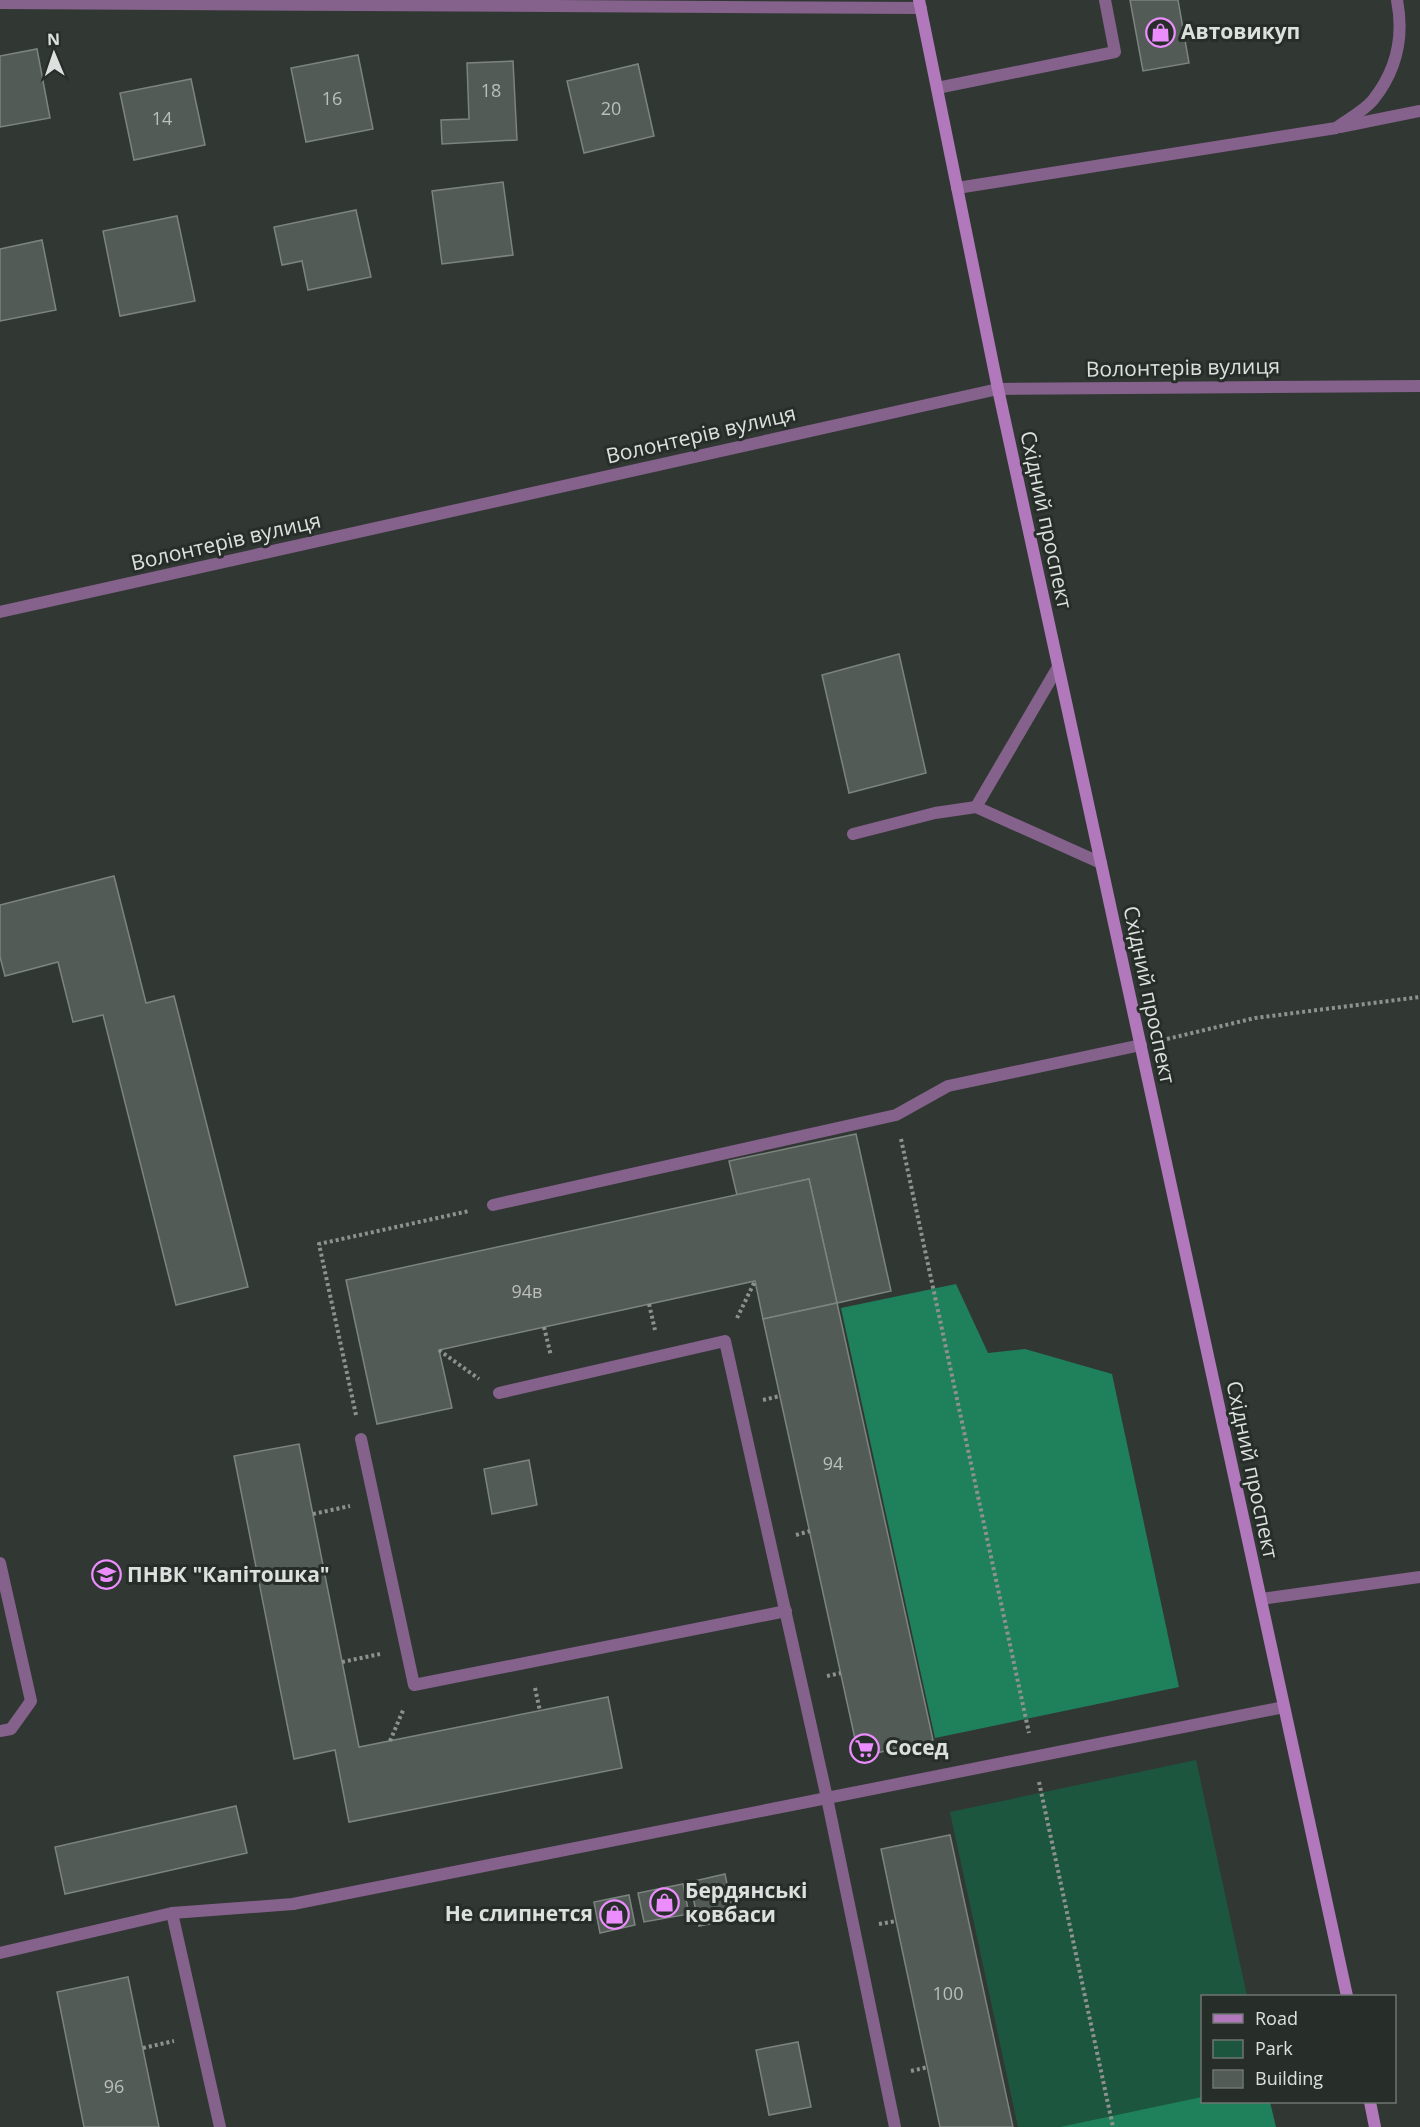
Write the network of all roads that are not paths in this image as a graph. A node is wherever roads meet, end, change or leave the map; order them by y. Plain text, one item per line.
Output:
1 (1105, 0) edge
2 (1397, 0) edge
3 (0, 3) edge
4 (920, 4) edge
5 (937, 88) junction
6 (1420, 111) edge
7 (1336, 128) junction
8 (957, 188) junction
9 (1420, 386) edge
10 (998, 389) junction
11 (0, 612) edge
12 (1058, 667) junction
13 (976, 807) junction
14 (853, 834) dead end
15 (1101, 863) junction
16 (1140, 1045) junction
17 (493, 1205) road end
18 (499, 1393) road end
19 (361, 1439) road end
20 (0, 1563) edge
21 (1420, 1577) edge
22 (1261, 1599) junction
23 (786, 1611) junction
24 (1284, 1707) junction
25 (0, 1731) edge
26 (827, 1798) junction
27 (172, 1913) junction
28 (0, 1953) edge
29 (1347, 1995) edge
30 (1370, 2103) edge
31 (220, 2127) edge
32 (895, 2127) edge
33 (1375, 2127) edge

1 - 5 street
2 - 7 street
3 - 4 street
4 - 5 main road, Східний проспект
5 - 8 main road, Східний проспект
6 - 7 street
7 - 8 street
8 - 10 main road, Східний проспект
9 - 10 street, Волонтерів вулиця
10 - 11 street, Волонтерів вулиця
10 - 12 main road, Східний проспект
12 - 13 street
12 - 15 main road, Східний проспект
13 - 14 street
13 - 15 street
15 - 16 main road, Східний проспект
16 - 17 street
16 - 22 main road, Східний проспект
18 - 23 street
19 - 23 street
20 - 25 street
21 - 22 street
22 - 24 main road, Східний проспект
23 - 26 street
24 - 26 street
24 - 29 main road, Східний проспект
26 - 27 street
26 - 32 street
27 - 28 street
27 - 31 street
30 - 33 main road

